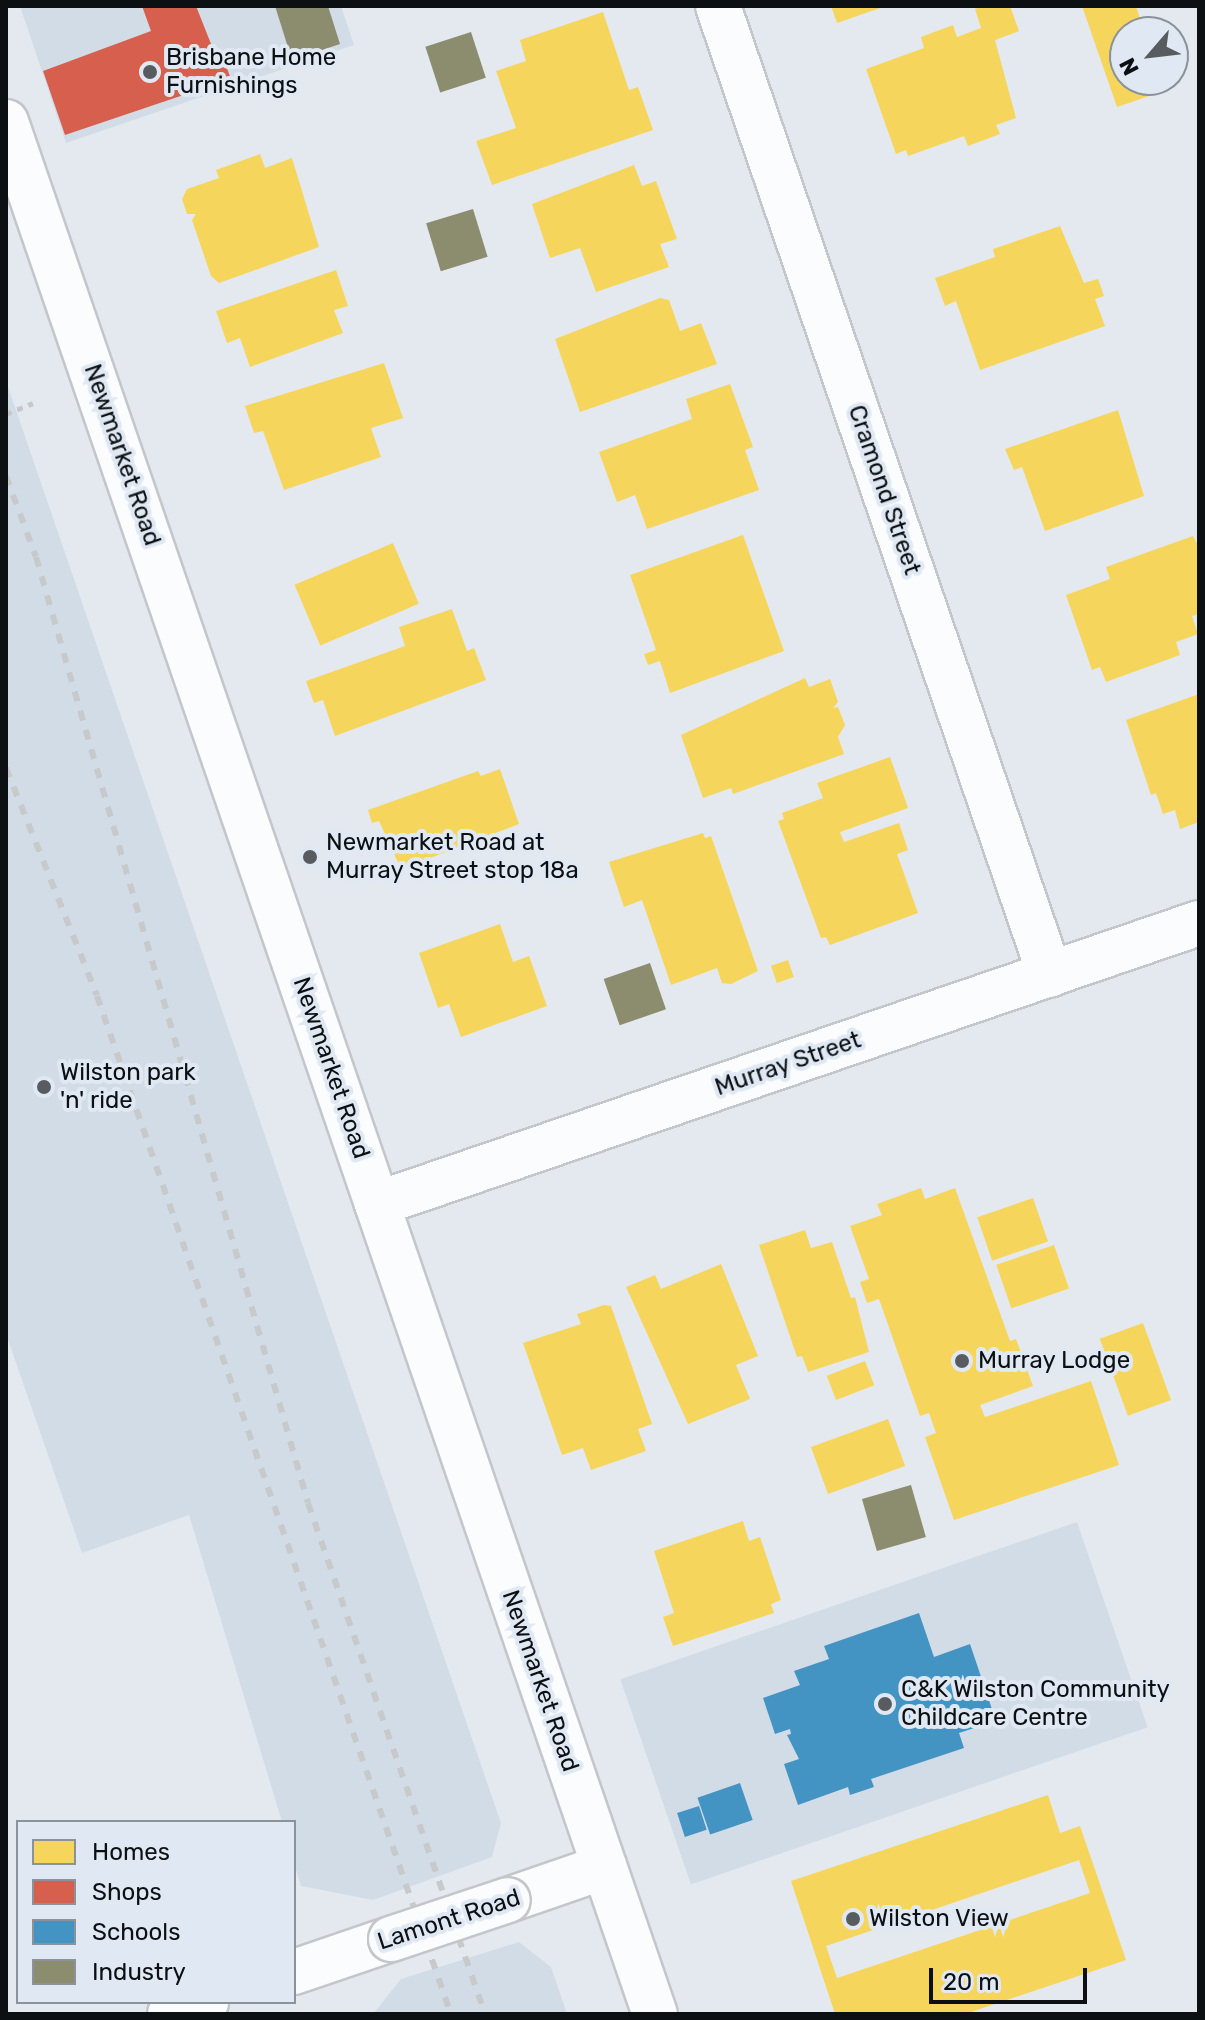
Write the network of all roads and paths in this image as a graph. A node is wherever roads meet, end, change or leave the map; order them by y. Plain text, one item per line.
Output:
1 (718, 6) edge
2 (6, 122) edge
3 (33, 403) dead end
4 (6, 414) edge
5 (1199, 923) edge
6 (1050, 975) junction
7 (377, 1204) junction
8 (604, 1867) junction
9 (296, 1971) edge
10 (200, 2004) edge
11 (170, 2014) edge
12 (655, 2014) edge

1 - 6 street, Cramond Street
2 - 7 street, Newmarket Road
3 - 4 path
5 - 6 street, Murray Street
6 - 7 street, Murray Street
7 - 8 street, Newmarket Road
8 - 9 street, Lamont Road, bridge
8 - 12 street, Newmarket Road
10 - 11 street

